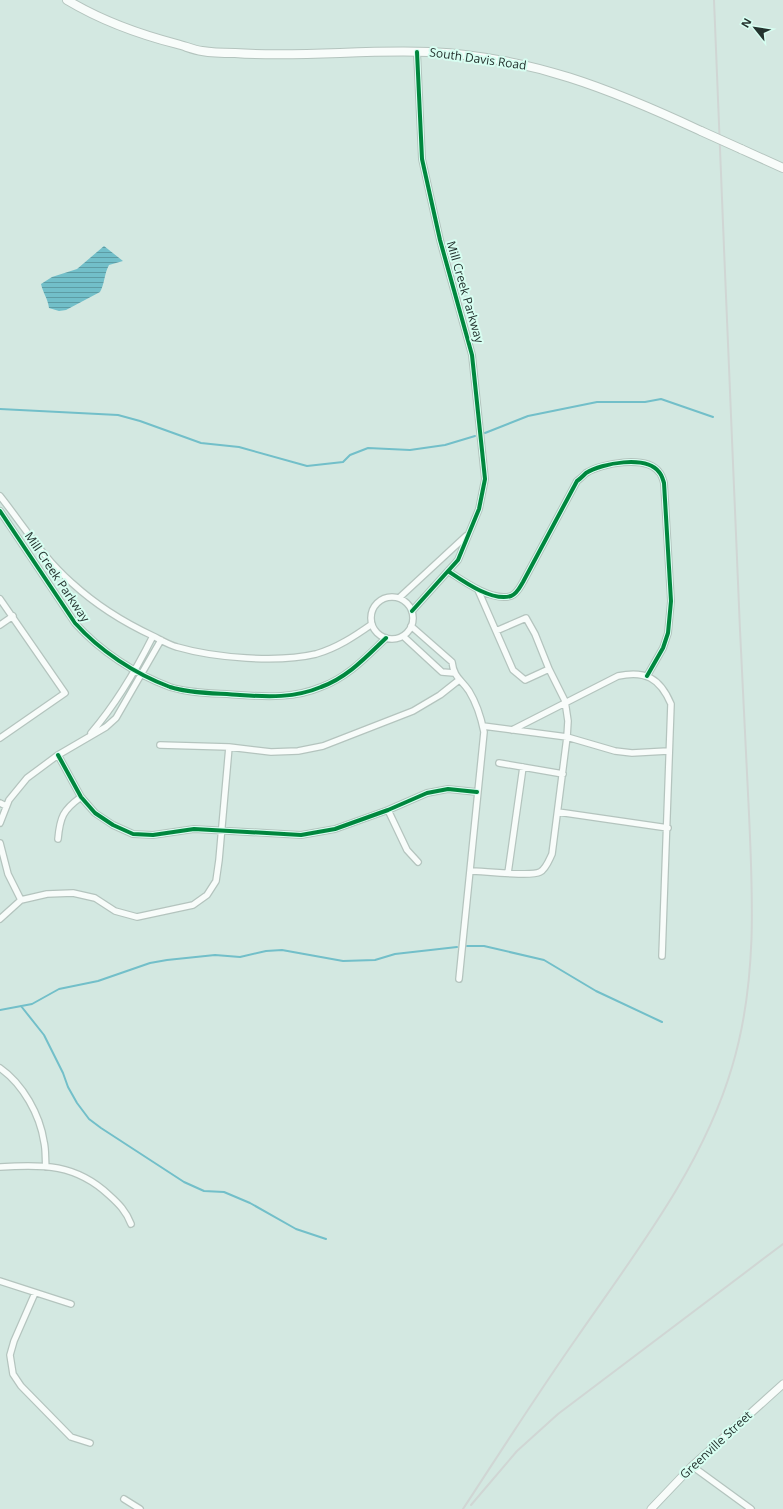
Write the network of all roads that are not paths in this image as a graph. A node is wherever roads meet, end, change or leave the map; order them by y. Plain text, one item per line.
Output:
1 (67, 0) edge
2 (417, 52) junction
3 (783, 168) edge
4 (0, 496) edge
5 (0, 511) edge
6 (466, 536) junction
7 (448, 571) junction
8 (478, 590) junction
9 (399, 598) junction
10 (0, 599) edge
11 (412, 611) junction
12 (12, 616) junction
13 (372, 624) junction
14 (0, 625) edge
15 (411, 626) junction
16 (496, 631) junction
17 (153, 636) junction
18 (403, 636) junction
19 (386, 638) junction
20 (161, 640) junction
21 (549, 669) junction
22 (135, 670) junction
23 (454, 673) junction
24 (142, 674) junction
25 (647, 676) junction
26 (459, 680) junction
27 (565, 701) junction
28 (483, 726) junction
29 (512, 730) junction
30 (90, 735) junction
31 (568, 737) junction
32 (0, 738) edge
33 (160, 745) dead end
34 (228, 747) junction
35 (668, 751) junction
36 (58, 755) junction
37 (499, 763) dead end
38 (523, 767) junction
39 (563, 774) junction
40 (477, 792) junction
41 (80, 797) junction
42 (0, 803) edge
43 (6, 806) junction
44 (388, 810) junction
45 (558, 812) junction
46 (0, 823) edge
47 (668, 828) junction
48 (222, 831) junction
49 (58, 839) dead end
50 (0, 843) edge
51 (418, 862) dead end
52 (470, 870) junction
53 (508, 873) junction
54 (21, 900) junction
55 (0, 919) edge
56 (662, 956) dead end
57 (459, 979) dead end
58 (0, 1068) edge
59 (0, 1167) edge
60 (46, 1167) junction
61 (131, 1224) dead end
62 (0, 1281) edge
63 (35, 1293) junction
64 (70, 1304) dead end
65 (783, 1384) edge
66 (90, 1443) dead end
67 (692, 1466) junction
68 (124, 1500) dead end
69 (140, 1509) edge
70 (651, 1509) edge
71 (751, 1509) edge

1 - 2 main road, South Davis Road
2 - 3 main road, South Davis Road, bridge
2 - 6 street, Mill Creek Parkway
4 - 17 street, Mill Creek Parkway
5 - 22 street, Mill Creek Parkway
6 - 7 street
6 - 9 street
7 - 8 street
7 - 11 street
8 - 16 street
8 - 25 street
9 - 11 street
9 - 13 street
10 - 12 street
11 - 15 street
12 - 14 street
12 - 32 street
13 - 19 street
13 - 20 street, Mill Creek Parkway
15 - 18 street
15 - 23 street
16 - 21 street
16 - 21 street
17 - 20 street, Mill Creek Parkway
17 - 22 street
18 - 19 street
18 - 23 street
19 - 24 street, Mill Creek Parkway
20 - 24 street
21 - 27 street
22 - 24 street, Mill Creek Parkway
22 - 30 street
23 - 26 street
24 - 30 street
25 - 27 street
25 - 35 street
26 - 28 street
26 - 34 street
27 - 29 street
27 - 31 street
28 - 29 street
28 - 40 street
29 - 31 street
30 - 36 street
31 - 35 street
31 - 39 street
33 - 34 street
34 - 48 street
35 - 47 street
36 - 41 street
36 - 43 street
37 - 38 street
38 - 39 street
38 - 53 street
39 - 45 street
40 - 44 street
40 - 52 street
41 - 48 street
41 - 49 street
42 - 43 street
43 - 46 street
44 - 48 street
44 - 51 street
45 - 47 street
45 - 53 street
47 - 56 street
48 - 54 street
50 - 54 street
52 - 53 street
52 - 57 street
54 - 55 street
58 - 60 street
59 - 60 street
60 - 61 street
62 - 63 street
63 - 64 street
63 - 66 street
65 - 67 street, Greenville Street
67 - 70 street, Greenville Street
67 - 71 street
68 - 69 street

